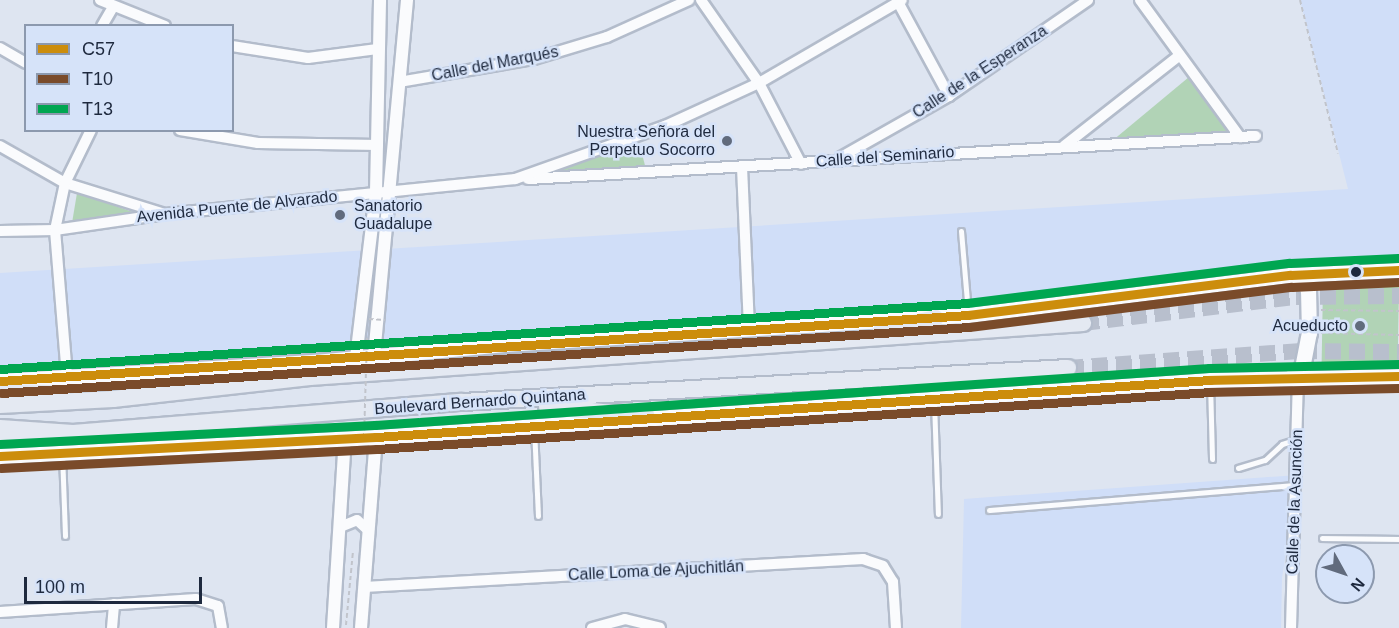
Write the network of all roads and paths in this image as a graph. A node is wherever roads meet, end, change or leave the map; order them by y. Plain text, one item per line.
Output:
1 (100, 0) edge
2 (380, 0) edge
3 (407, 0) edge
4 (689, 0) edge
5 (701, 0) edge
6 (1088, 0) edge
7 (1140, 0) edge
8 (1300, 0) edge
9 (900, 1) edge
10 (113, 7) junction
11 (103, 24) edge
12 (160, 24) edge
13 (234, 46) edge
14 (0, 48) edge
15 (377, 49) junction
16 (1180, 55) junction
17 (24, 62) edge
18 (399, 82) junction
19 (759, 82) junction
20 (949, 96) junction
21 (90, 132) edge
22 (192, 132) edge
23 (1256, 136) dead end
24 (1240, 137) junction
25 (378, 145) junction
26 (0, 146) edge
27 (1064, 147) junction
28 (1338, 153) dead end
29 (838, 158) junction
30 (801, 164) junction
31 (742, 167) junction
32 (515, 179) junction
33 (65, 183) junction
34 (392, 190) junction
35 (376, 192) junction
36 (165, 214) junction
37 (55, 230) junction
38 (0, 231) edge
39 (961, 231) dead end
40 (1399, 270) edge
41 (1291, 275) junction
42 (1318, 309) dead end
43 (1399, 311) edge
44 (968, 315) junction
45 (936, 318) junction
46 (369, 320) dead end
47 (385, 320) dead end
48 (1083, 323) tunnel mouth
49 (749, 328) junction
50 (1318, 333) dead end
51 (1399, 335) edge
52 (368, 338) dead end
53 (653, 355) junction
54 (374, 356) junction
55 (356, 358) junction
56 (1068, 368) tunnel mouth
57 (67, 376) junction
58 (1399, 376) edge
59 (1295, 377) junction
60 (1210, 380) junction
61 (0, 381) edge
62 (0, 392) edge
63 (934, 398) junction
64 (113, 399) junction
65 (462, 402) junction
66 (0, 405) edge
67 (647, 416) junction
68 (534, 425) junction
69 (0, 428) edge
70 (73, 433) junction
71 (345, 438) junction
72 (370, 438) junction
73 (1298, 439) junction
74 (0, 441) edge
75 (62, 452) junction
76 (0, 456) edge
77 (1212, 459) dead end
78 (1238, 468) dead end
79 (1297, 484) junction
80 (988, 510) dead end
81 (938, 514) dead end
82 (538, 516) dead end
83 (340, 527) junction
84 (369, 531) junction
85 (65, 536) dead end
86 (1322, 538) dead end
87 (1399, 540) edge
88 (347, 549) dead end
89 (359, 549) dead end
90 (353, 551) junction
91 (364, 587) junction
92 (114, 604) junction
93 (0, 612) edge
94 (346, 624) dead end
95 (112, 628) edge
96 (222, 628) edge
97 (333, 628) edge
98 (361, 628) edge
99 (592, 628) edge
100 (660, 628) edge
101 (896, 628) edge
102 (1291, 628) edge

1 - 10 street
2 - 15 street
3 - 18 street
4 - 18 street, Calle del Marqués
5 - 19 street
6 - 20 street, Calle de la Esperanza
7 - 16 street
8 - 28 path
9 - 19 street, Avenida Puente de Alvarado
9 - 20 street
10 - 11 street
10 - 12 street
13 - 15 street
14 - 17 street
15 - 25 street
16 - 24 street
16 - 27 street
18 - 34 street
19 - 30 street
19 - 32 street, Avenida Puente de Alvarado
20 - 29 street, Calle de la Esperanza
21 - 33 street
22 - 25 street
23 - 24 street, Calle del Seminario
24 - 27 street, Calle del Seminario
25 - 35 street
26 - 33 street
27 - 29 street, Calle del Seminario
29 - 30 street, Calle del Seminario
30 - 31 street, Calle del Seminario
31 - 32 street, Calle del Seminario
31 - 49 street
32 - 34 street, Avenida Puente de Alvarado
33 - 36 street
33 - 37 street
34 - 35 street, Avenida Puente de Alvarado
34 - 54 street
35 - 36 street, Avenida Puente de Alvarado
35 - 55 street
36 - 37 street, Avenida Puente de Alvarado
37 - 38 street, Avenida Puente de Alvarado
37 - 57 street
39 - 44 lane
40 - 41 main road
41 - 44 main road
41 - 59 main road
42 - 43 path
44 - 45 main road
45 - 49 main road
45 - 53 highway
46 - 47 path, bridge
48 - 53 highway
49 - 54 main road
50 - 51 path
52 - 72 path, bridge
53 - 64 highway
54 - 55 main road
55 - 57 main road
56 - 65 highway, Boulevard Bernardo Quintana
57 - 61 main road
58 - 59 main road, Boulevard Bernardo Quintana
59 - 60 main road, Boulevard Bernardo Quintana
59 - 73 street, Calle de la Asunción
60 - 63 main road, Boulevard Bernardo Quintana
60 - 77 lane
62 - 64 highway
63 - 67 main road, Boulevard Bernardo Quintana
63 - 81 lane
64 - 66 highway
65 - 67 highway
65 - 70 highway, Boulevard Bernardo Quintana
67 - 68 main road, Boulevard Bernardo Quintana
68 - 72 main road, Boulevard Bernardo Quintana
68 - 82 lane
69 - 70 highway, Boulevard Bernardo Quintana
70 - 74 highway
71 - 72 main road, Boulevard Bernardo Quintana
71 - 75 main road, Boulevard Bernardo Quintana
71 - 83 street
72 - 84 street
73 - 78 lane
73 - 79 street, Calle de la Asunción
75 - 76 main road, Boulevard Bernardo Quintana
75 - 85 lane
79 - 80 lane
79 - 102 street, Calle de la Asunción
83 - 84 street
83 - 97 street
84 - 91 street
86 - 87 lane
88 - 90 path
89 - 90 path
90 - 94 path
91 - 98 street
91 - 101 street, Calle Loma de Ajuchitlán
92 - 93 street
92 - 95 street
92 - 96 street
99 - 100 street

